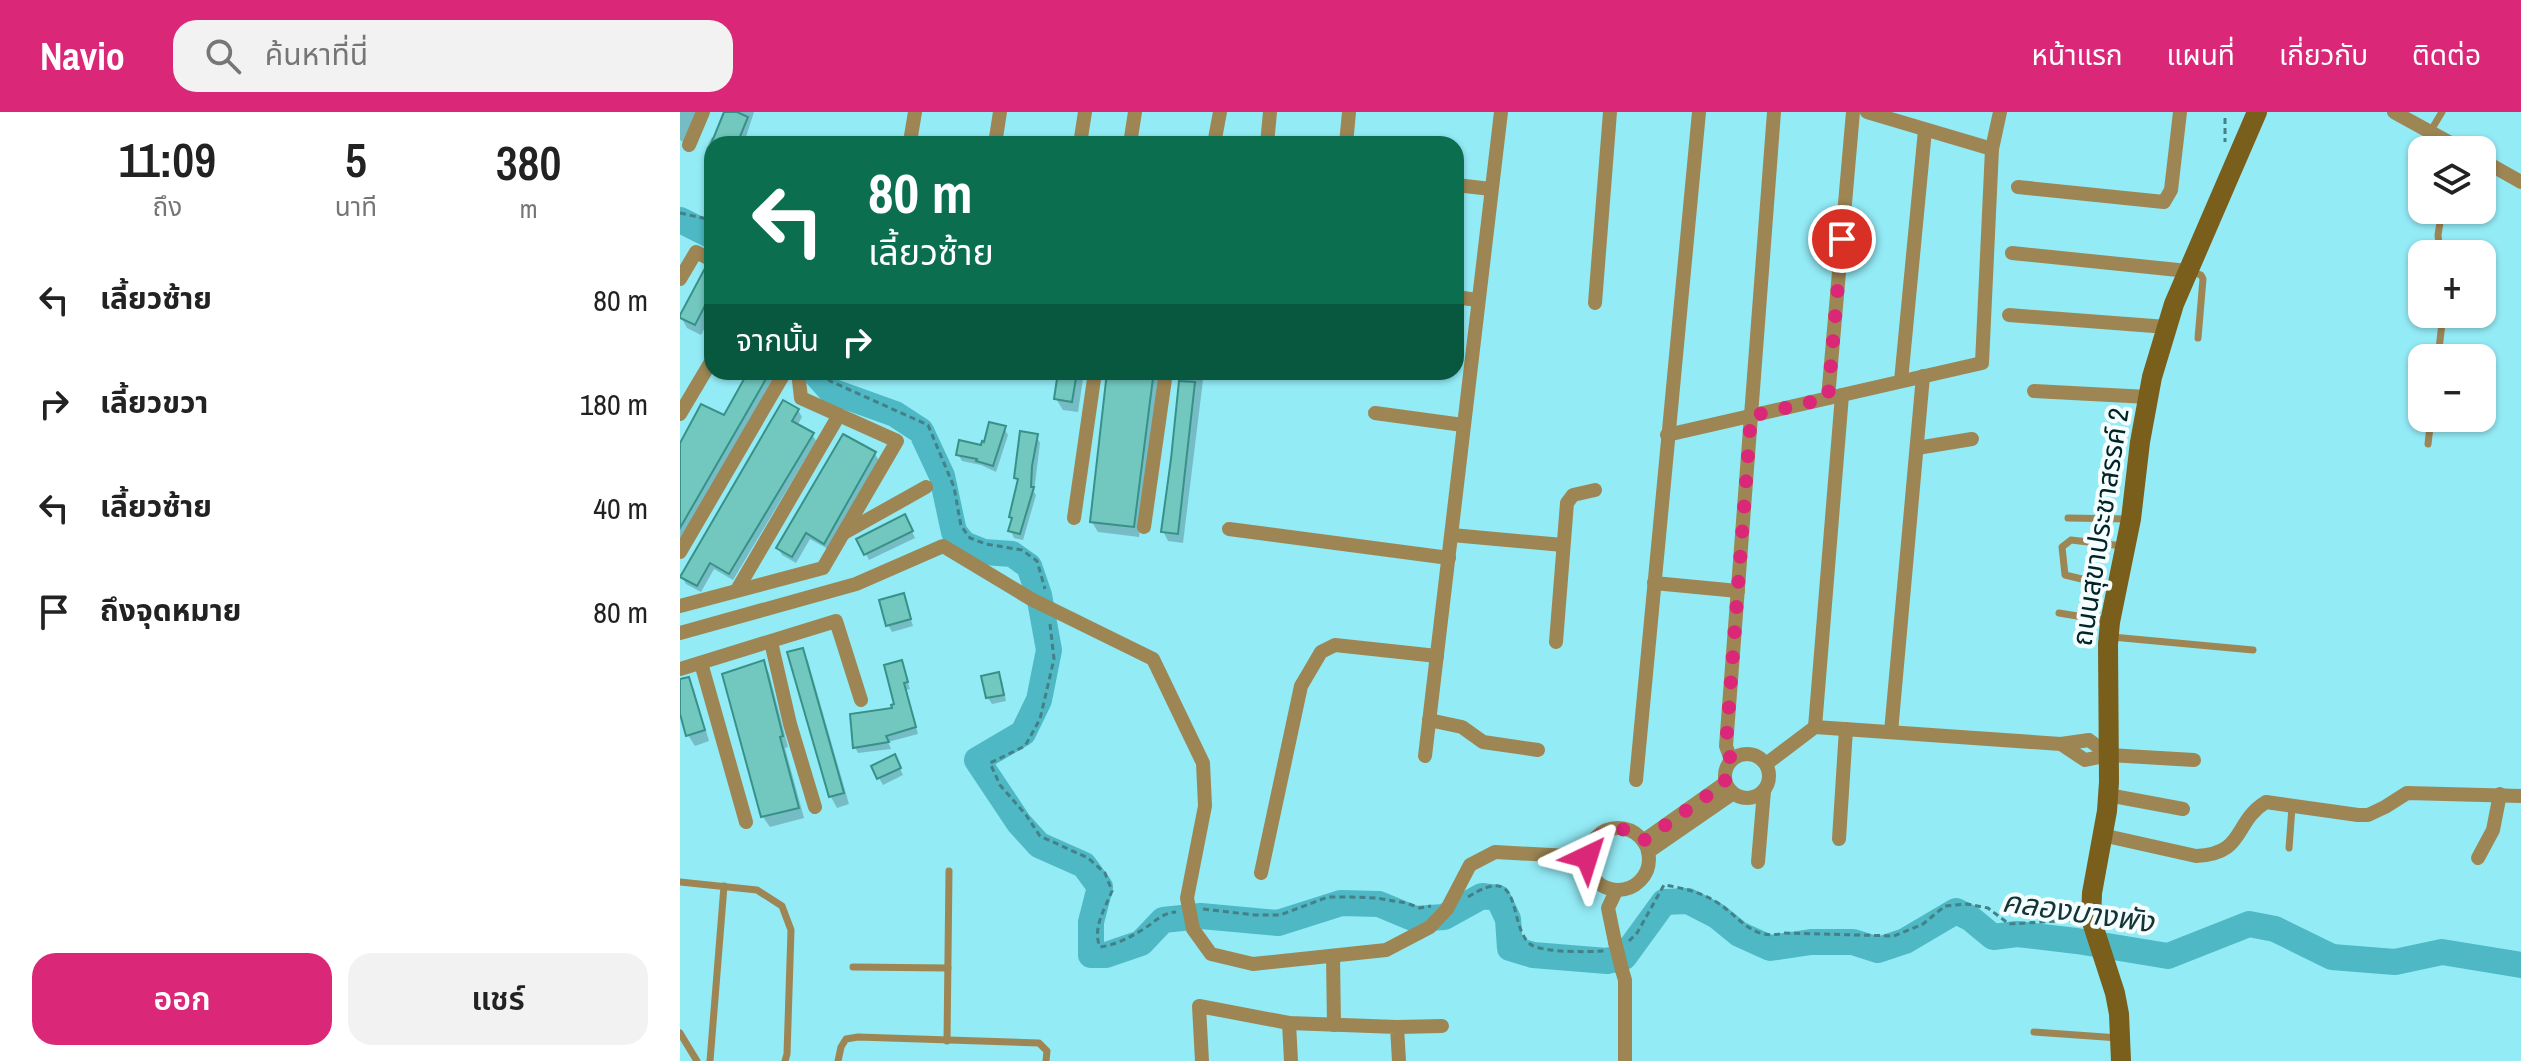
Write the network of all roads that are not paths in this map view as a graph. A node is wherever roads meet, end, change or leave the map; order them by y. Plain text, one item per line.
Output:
1 (703, 112) edge
2 (915, 112) edge
3 (1000, 112) edge
4 (1085, 112) edge
5 (1135, 112) edge
6 (1220, 112) edge
7 (1270, 112) edge
8 (1349, 112) edge
9 (1501, 112) edge
10 (1610, 112) edge
11 (1699, 112) edge
12 (1774, 112) edge
13 (1853, 112) edge
14 (1867, 112) edge
15 (2000, 112) edge
16 (2180, 112) edge
17 (2257, 112) edge
18 (2394, 112) edge
19 (2442, 112) edge
20 (1920, 123) edge
21 (2430, 132) junction
22 (911, 136) dead end
23 (996, 136) edge
24 (1081, 136) edge
25 (1131, 136) edge
26 (1216, 136) edge
27 (1268, 136) edge
28 (1347, 136) edge
29 (2436, 136) edge
30 (689, 145) dead end
31 (1992, 149) junction
32 (2496, 168) edge
33 (2521, 182) edge
34 (1464, 186) edge
35 (2018, 187) dead end
36 (1491, 189) junction
37 (2012, 253) dead end
38 (704, 256) edge
39 (2188, 271) junction
40 (680, 279) edge
41 (1464, 298) edge
42 (1477, 300) junction
43 (1595, 303) dead end
44 (2009, 315) dead end
45 (2167, 327) junction
46 (2198, 338) dead end
47 (704, 374) edge
48 (1923, 376) junction
49 (780, 380) edge
50 (799, 380) edge
51 (1094, 380) edge
52 (1165, 380) edge
53 (1901, 381) junction
54 (2034, 391) dead end
55 (1835, 396) junction
56 (2148, 397) junction
57 (1375, 413) dead end
58 (680, 414) edge
59 (839, 415) junction
60 (1751, 416) junction
61 (1463, 425) junction
62 (2429, 432) edge
63 (1667, 435) junction
64 (1972, 439) dead end
65 (2428, 444) dead end
66 (1917, 448) junction
67 (926, 487) dead end
68 (1595, 490) dead end
69 (1074, 518) dead end
70 (2068, 518) dead end
71 (2131, 519) junction
72 (1144, 527) dead end
73 (1229, 529) dead end
74 (843, 533) junction
75 (1452, 535) junction
76 (1563, 545) junction
77 (2126, 547) junction
78 (680, 552) edge
79 (1449, 558) junction
80 (1654, 583) junction
81 (2117, 587) junction
82 (737, 590) junction
83 (1738, 591) junction
84 (680, 606) edge
85 (2059, 613) dead end
86 (2109, 629) junction
87 (680, 633) edge
88 (771, 642) junction
89 (1556, 642) dead end
90 (2253, 650) dead end
91 (1437, 656) junction
92 (701, 663) junction
93 (680, 669) edge
94 (861, 700) dead end
95 (1429, 720) junction
96 (1815, 727) junction
97 (1846, 729) junction
98 (1891, 732) junction
99 (1538, 750) dead end
100 (2109, 755) junction
101 (1425, 756) dead end
102 (1731, 760) junction
103 (2194, 760) dead end
104 (1766, 764) junction
105 (1636, 780) dead end
106 (1729, 789) junction
107 (1764, 791) junction
108 (2500, 794) junction
109 (2108, 795) junction
110 (2521, 796) edge
111 (2292, 806) junction
112 (815, 807) dead end
113 (2183, 809) dead end
114 (746, 822) dead end
115 (2102, 835) junction
116 (1839, 839) dead end
117 (1646, 846) junction
118 (2289, 848) dead end
119 (1587, 857) junction
120 (2478, 858) dead end
121 (1758, 862) dead end
122 (949, 871) dead end
123 (1261, 873) dead end
124 (680, 882) edge
125 (724, 886) junction
126 (1616, 891) junction
127 (1333, 956) junction
128 (853, 967) dead end
129 (948, 968) junction
130 (1289, 1023) junction
131 (1334, 1025) junction
132 (1442, 1026) dead end
133 (1397, 1027) junction
134 (2034, 1032) dead end
135 (680, 1033) edge
136 (2120, 1038) junction
137 (947, 1041) junction
138 (697, 1061) edge
139 (710, 1061) edge
140 (785, 1061) edge
141 (838, 1061) edge
142 (1046, 1061) edge
143 (1202, 1061) edge
144 (1291, 1061) edge
145 (1399, 1061) edge
146 (1625, 1061) edge
147 (2121, 1061) edge

1 - 30 street
2 - 22 street
3 - 23 street
4 - 24 street
5 - 25 street
6 - 26 street
7 - 27 street
8 - 28 street
9 - 36 street
10 - 43 street
11 - 63 street
12 - 60 street
13 - 55 street
14 - 20 street
15 - 31 street
16 - 35 street
17 - 39 street, ถนนสุขาประชาสรรค์ 2
18 - 21 street
19 - 21 lane
20 - 31 street
20 - 53 street
21 - 29 street
31 - 48 street
32 - 33 street
34 - 36 street
36 - 42 street
37 - 39 street
38 - 40 street
39 - 45 street, ถนนสุขาประชาสรรค์ 2
39 - 46 lane
41 - 42 street
42 - 61 street
44 - 45 street
45 - 56 street, ถนนสุขาประชาสรรค์ 2
47 - 58 street
48 - 53 street
48 - 66 street
49 - 78 street
50 - 59 street
51 - 69 street
52 - 72 street
53 - 55 street
54 - 56 street
55 - 60 street
55 - 96 street
56 - 71 street, ถนนสุขาประชาสรรค์ 2
57 - 61 street
59 - 74 street
59 - 82 street
60 - 63 street
60 - 83 street
61 - 75 street
62 - 65 lane
63 - 80 street
64 - 66 street
66 - 98 street
67 - 74 street
68 - 76 street
70 - 71 lane
71 - 77 street, ถนนสุขาประชาสรรค์ 2
73 - 79 street
74 - 82 street
75 - 76 street
75 - 79 street
76 - 89 street
77 - 81 street, ถนนสุขาประชาสรรค์ 2
77 - 81 lane
79 - 91 street
80 - 83 street
80 - 105 street
81 - 86 street, ถนนสุขาประชาสรรค์ 2
82 - 84 street
83 - 102 street
85 - 86 lane
86 - 90 lane
86 - 100 street, ถนนสุขาประชาสรรค์ 2
87 - 127 street
88 - 92 street
88 - 94 street
88 - 112 street
91 - 95 street
91 - 123 street
92 - 93 street
92 - 114 street
95 - 99 street
95 - 101 street
96 - 97 street
96 - 104 street
97 - 98 street
97 - 116 street
98 - 100 street
100 - 103 street
100 - 109 street, ถนนสุขาประชาสรรค์ 2
102 - 104 street
102 - 106 street
104 - 107 street
106 - 107 street
106 - 117 street
107 - 121 street
108 - 110 street
108 - 111 street
108 - 120 street
109 - 113 street
109 - 115 street, ถนนสุขาประชาสรรค์ 2
111 - 115 street
111 - 118 lane
115 - 136 street, ถนนสุขาประชาสรรค์ 2
117 - 119 street
117 - 126 street
119 - 126 street
119 - 127 street
122 - 129 lane
124 - 125 lane
125 - 139 lane
125 - 140 lane
126 - 146 street, bridge
127 - 131 street
128 - 129 lane
129 - 137 lane
130 - 131 street
130 - 143 street
130 - 144 street
131 - 133 street
132 - 133 street
133 - 145 street
134 - 136 lane
135 - 138 lane
136 - 147 street, ถนนสุขาประชาสรรค์ 2
137 - 141 lane
137 - 142 lane

